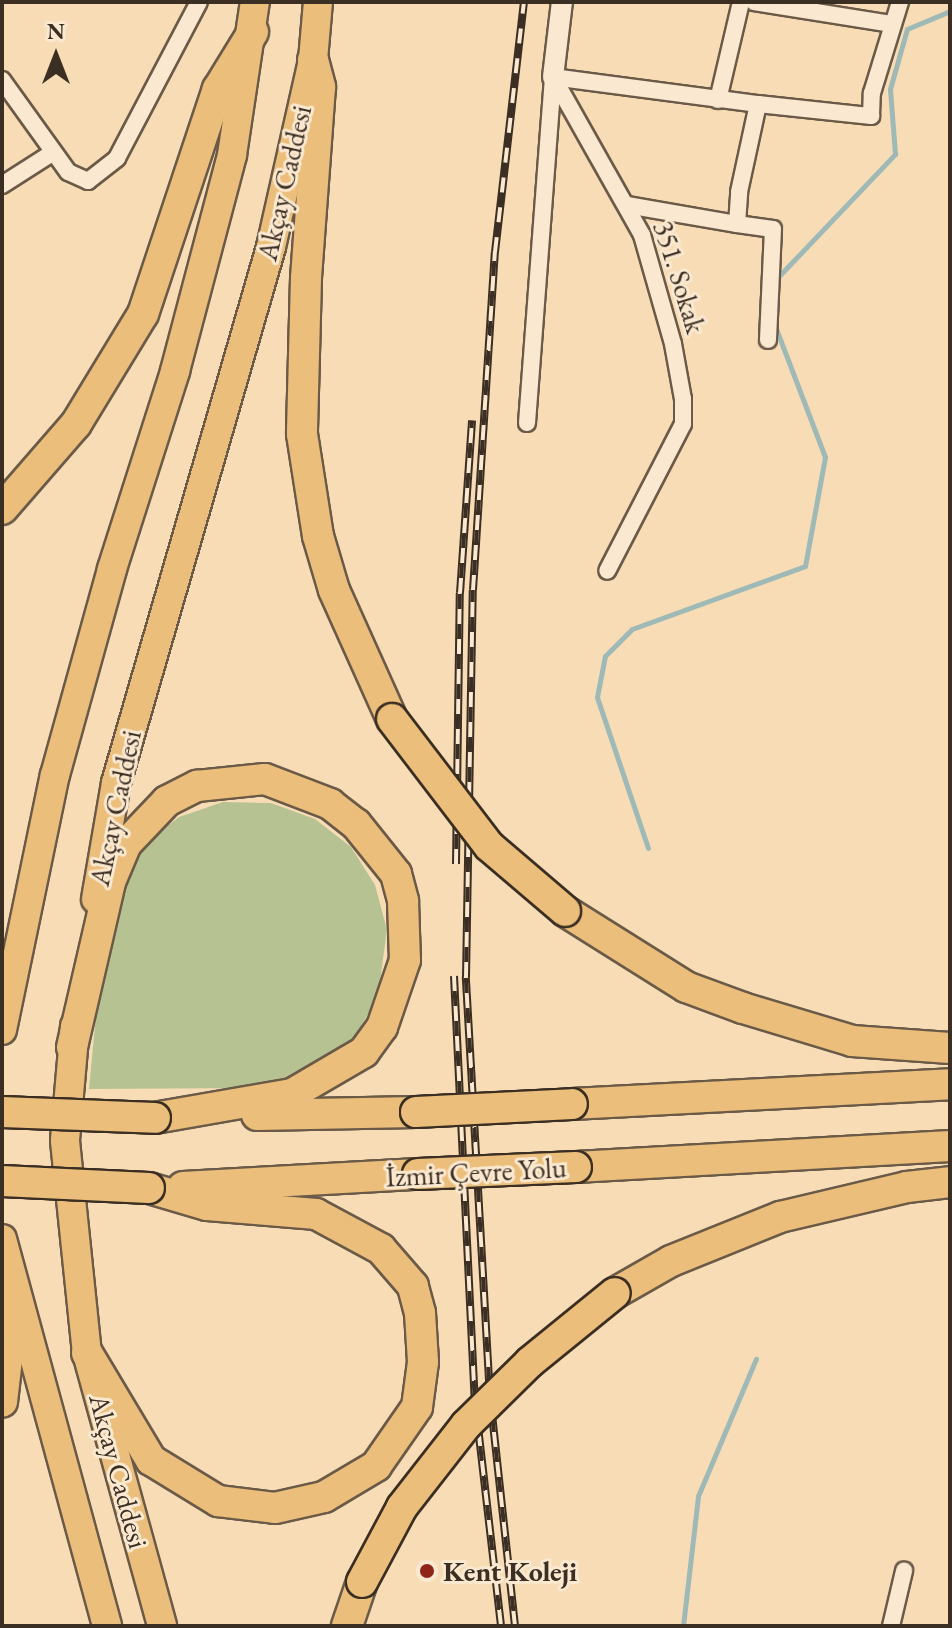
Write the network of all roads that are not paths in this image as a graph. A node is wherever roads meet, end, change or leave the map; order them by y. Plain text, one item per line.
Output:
1 (199, 2) edge
2 (255, 2) edge
3 (318, 2) edge
4 (562, 2) edge
5 (741, 2) edge
6 (754, 2) edge
7 (900, 2) edge
8 (892, 24) junction
9 (253, 32) junction
10 (313, 60) junction
11 (553, 77) junction
12 (2, 80) edge
13 (718, 100) junction
14 (758, 104) junction
15 (52, 153) junction
16 (2, 185) edge
17 (627, 205) junction
18 (737, 224) junction
19 (768, 340) dead end
20 (527, 423) dead end
21 (2, 509) edge
22 (607, 571) dead end
23 (2, 1030) edge
24 (72, 1047) junction
25 (950, 1048) edge
26 (950, 1084) edge
27 (2, 1112) edge
28 (155, 1118) junction
29 (950, 1146) edge
30 (2, 1181) edge
31 (950, 1182) edge
32 (149, 1188) junction
33 (2, 1239) edge
34 (2, 1273) edge
35 (87, 1353) junction
36 (2, 1402) edge
37 (904, 1571) dead end
38 (107, 1626) edge
39 (162, 1626) edge
40 (347, 1626) edge
41 (891, 1626) edge

1 - 15 street
2 - 9 highway, Akçay Caddesi
3 - 10 highway, Akçay Caddesi
4 - 11 street
5 - 13 street
6 - 8 street
7 - 8 street
8 - 14 street
9 - 21 highway
9 - 23 highway, Akçay Caddesi
10 - 24 highway, Akçay Caddesi
10 - 25 highway, bridge
11 - 13 street
11 - 17 street, 351. Sokak
11 - 20 street
12 - 15 street
13 - 14 street
14 - 18 street
15 - 16 street
17 - 18 street
17 - 22 street, 351. Sokak
18 - 19 street
24 - 28 highway
24 - 35 highway, Akçay Caddesi
26 - 28 highway, bridge
27 - 28 highway, bridge
29 - 32 highway, İzmir Çevre Yolu, bridge
30 - 32 highway, İzmir Çevre Yolu, bridge
31 - 40 highway, bridge
32 - 35 highway
33 - 38 highway, Akçay Caddesi
34 - 36 highway
35 - 39 highway, Akçay Caddesi
37 - 41 street

